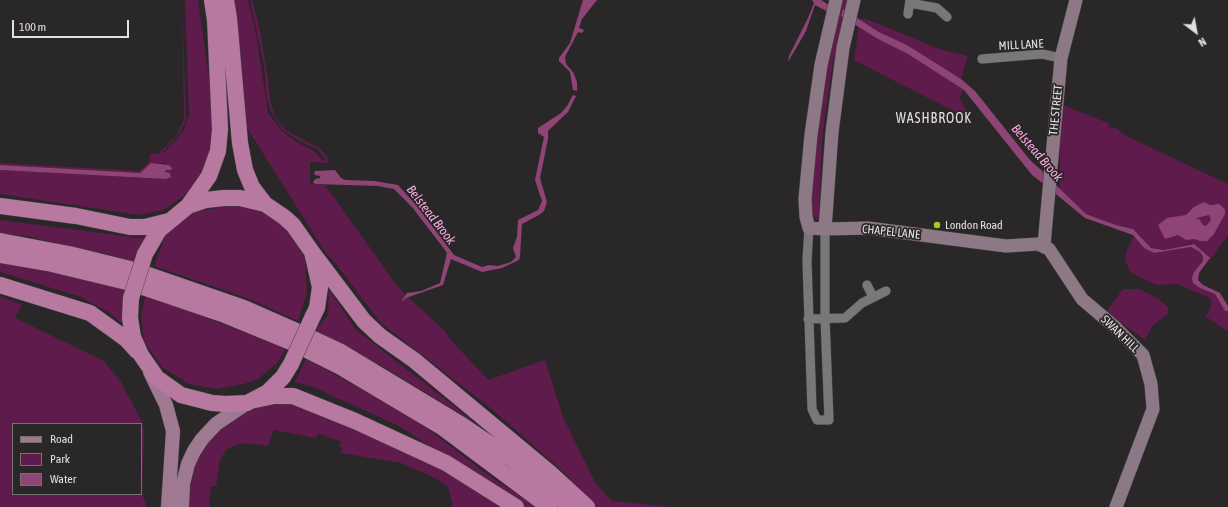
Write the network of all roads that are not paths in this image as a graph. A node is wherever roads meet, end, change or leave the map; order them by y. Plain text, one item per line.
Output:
1 (212, 0) edge
2 (226, 0) edge
3 (836, 0) edge
4 (1076, 0) edge
5 (910, 1) edge
6 (853, 5) edge
7 (908, 14) dead end
8 (947, 17) dead end
9 (1061, 58) junction
10 (982, 59) dead end
11 (265, 204) junction
12 (0, 206) edge
13 (188, 206) junction
14 (169, 221) junction
15 (810, 228) junction
16 (825, 229) junction
17 (0, 240) edge
18 (1044, 245) junction
19 (312, 252) junction
20 (0, 255) edge
21 (0, 285) edge
22 (867, 285) dead end
23 (886, 291) dead end
24 (873, 297) junction
25 (808, 318) junction
26 (825, 318) junction
27 (145, 362) junction
28 (251, 401) junction
29 (183, 484) junction
30 (168, 507) edge
31 (182, 507) edge
32 (188, 507) edge
33 (516, 507) edge
34 (549, 507) edge
35 (571, 507) edge
36 (587, 507) edge
37 (1116, 507) edge

1 - 13 highway
2 - 11 highway
3 - 15 street
4 - 9 street, THE STREET
5 - 7 street
5 - 8 street
6 - 16 street
9 - 10 street, MILL LANE
9 - 18 street, THE STREET
11 - 13 highway
11 - 19 highway
12 - 14 highway
13 - 14 highway
14 - 27 highway, bridge
15 - 16 street, CHAPEL LANE
15 - 25 street
16 - 18 street, CHAPEL LANE
16 - 26 street
17 - 35 highway
18 - 37 street, SWAN HILL
19 - 28 highway, bridge
19 - 36 highway
20 - 34 highway
21 - 27 highway
22 - 24 street
23 - 24 street
24 - 26 street
25 - 26 street
25 - 26 street
27 - 28 highway
27 - 30 main road
28 - 29 main road
28 - 33 highway
29 - 31 main road
29 - 32 main road

